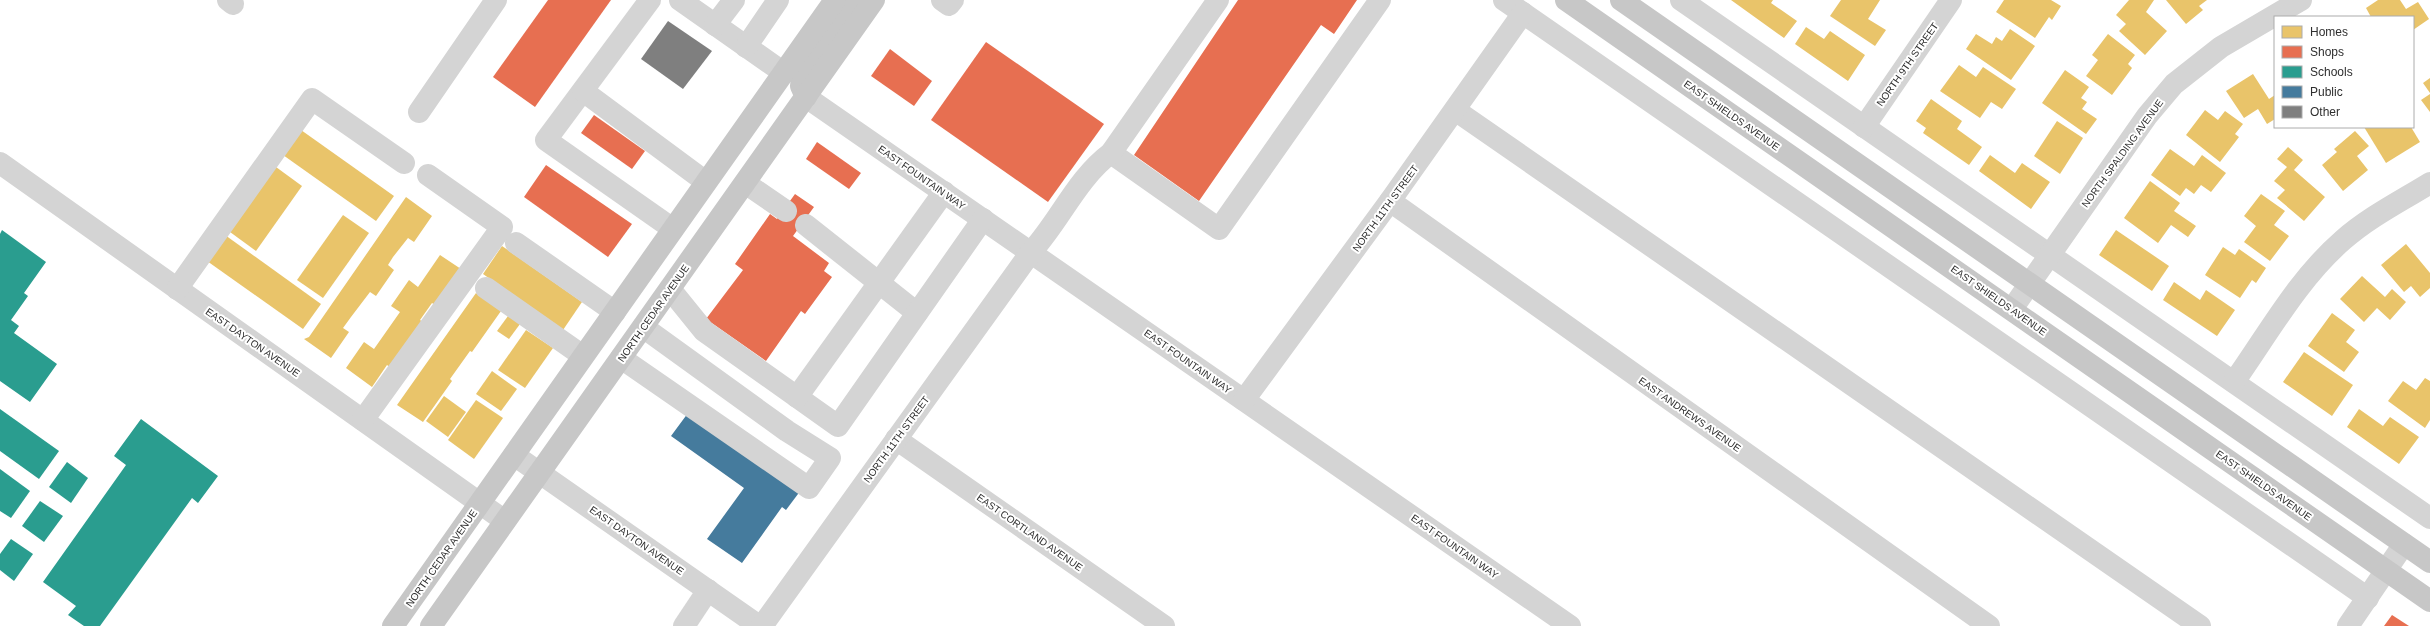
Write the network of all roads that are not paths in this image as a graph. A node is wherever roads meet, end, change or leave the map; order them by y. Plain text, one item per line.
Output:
1 (496, 0) edge
2 (650, 0) edge
3 (680, 0) edge
4 (734, 0) edge
5 (778, 0) edge
6 (835, 0) edge
7 (851, 0) edge
8 (874, 0) edge
9 (942, 0) edge
10 (953, 0) edge
11 (1218, 0) edge
12 (1380, 0) edge
13 (1504, 0) edge
14 (1566, 0) edge
15 (1591, 0) edge
16 (1621, 0) edge
17 (1681, 0) edge
18 (1951, 0) edge
19 (2301, 0) edge
20 (1523, 14) junction
21 (1653, 23) junction
22 (716, 25) junction
23 (746, 47) junction
24 (784, 73) junction
25 (583, 91) junction
26 (806, 96) junction
27 (1455, 110) junction
28 (419, 112) dead end
29 (1864, 127) junction
30 (1111, 153) junction
31 (0, 163) edge
32 (404, 163) dead end
33 (428, 174) dead end
34 (706, 182) junction
35 (745, 183) junction
36 (2430, 183) edge
37 (944, 192) junction
38 (1390, 201) junction
39 (786, 211) dead end
40 (983, 219) junction
41 (806, 225) dead end
42 (673, 229) junction
43 (516, 243) dead end
44 (1031, 252) junction
45 (2050, 255) junction
46 (2030, 282) junction
47 (878, 284) junction
48 (486, 288) dead end
49 (177, 289) junction
50 (670, 289) junction
51 (2012, 309) junction
52 (615, 312) junction
53 (917, 313) junction
54 (643, 327) junction
55 (584, 356) junction
56 (621, 358) junction
57 (2234, 382) junction
58 (798, 397) junction
59 (1244, 400) junction
60 (363, 420) junction
61 (896, 439) junction
62 (514, 455) junction
63 (540, 473) junction
64 (480, 503) junction
65 (2427, 508) edge
66 (505, 521) junction
67 (2404, 544) junction
68 (2430, 562) edge
69 (2386, 571) junction
70 (708, 590) junction
71 (2368, 598) junction
72 (2430, 601) edge
73 (393, 626) edge
74 (431, 626) edge
75 (684, 626) edge
76 (761, 626) edge
77 (1164, 626) edge
78 (1570, 626) edge
79 (1989, 626) edge
80 (2200, 626) edge
81 (2348, 626) edge

1 - 28 street
2 - 25 street
3 - 22 street
4 - 22 street
5 - 23 street
6 - 24 main road, NORTH CEDAR AVENUE
7 - 26 main road
8 - 26 main road, NORTH CEDAR AVENUE
9 - 10 street
11 - 30 street, NORTH 11TH STREET
12 - 30 street
13 - 20 street
14 - 51 main road, EAST SHIELDS AVENUE
15 - 21 main road
16 - 21 main road
17 - 29 street
18 - 29 street, NORTH 9TH STREET
19 - 45 street, NORTH SPALDING AVENUE
20 - 27 street, NORTH 11TH STREET
20 - 71 street
21 - 46 main road
22 - 23 street
23 - 24 street
24 - 34 main road, NORTH CEDAR AVENUE
24 - 35 main road
25 - 34 street
25 - 42 street
26 - 35 main road, NORTH CEDAR AVENUE
26 - 37 street, EAST FOUNTAIN WAY
27 - 38 street, NORTH 11TH STREET
27 - 80 street
29 - 45 street
30 - 44 street, NORTH 11TH STREET
31 - 49 street, EAST DAYTON AVENUE
32 - 49 street
33 - 60 street
34 - 42 main road, NORTH CEDAR AVENUE
35 - 39 street
35 - 50 main road, NORTH CEDAR AVENUE
36 - 57 street
37 - 40 street, EAST FOUNTAIN WAY
37 - 47 street
38 - 59 street, NORTH 11TH STREET
38 - 79 street, EAST ANDREWS AVENUE
40 - 44 street, EAST FOUNTAIN WAY
40 - 53 street
41 - 47 street
42 - 52 main road, NORTH CEDAR AVENUE
43 - 52 street
44 - 59 street, EAST FOUNTAIN WAY
44 - 61 street, NORTH 11TH STREET
45 - 46 street, NORTH SPALDING AVENUE
45 - 57 street
46 - 51 street, NORTH SPALDING AVENUE
46 - 67 main road
47 - 53 street
47 - 58 street
48 - 55 street
49 - 60 street, EAST DAYTON AVENUE
50 - 54 main road, NORTH CEDAR AVENUE
50 - 58 street
51 - 69 main road, EAST SHIELDS AVENUE
52 - 55 main road, NORTH CEDAR AVENUE
53 - 58 street
54 - 56 main road, NORTH CEDAR AVENUE
54 - 56 street
55 - 62 main road, NORTH CEDAR AVENUE
56 - 63 main road, NORTH CEDAR AVENUE
57 - 65 street
59 - 78 street, EAST FOUNTAIN WAY
60 - 64 street, EAST DAYTON AVENUE
61 - 76 street, NORTH 11TH STREET
61 - 77 street, EAST CORTLAND AVENUE
62 - 63 street, EAST DAYTON AVENUE
62 - 64 main road, NORTH CEDAR AVENUE
63 - 66 main road, NORTH CEDAR AVENUE
63 - 70 street, EAST DAYTON AVENUE
64 - 66 street, EAST DAYTON AVENUE
64 - 73 main road, NORTH CEDAR AVENUE
66 - 74 main road, NORTH CEDAR AVENUE
67 - 68 main road
67 - 69 street
69 - 71 street
69 - 72 main road, EAST SHIELDS AVENUE
70 - 75 street
70 - 76 street, EAST DAYTON AVENUE
71 - 81 street

